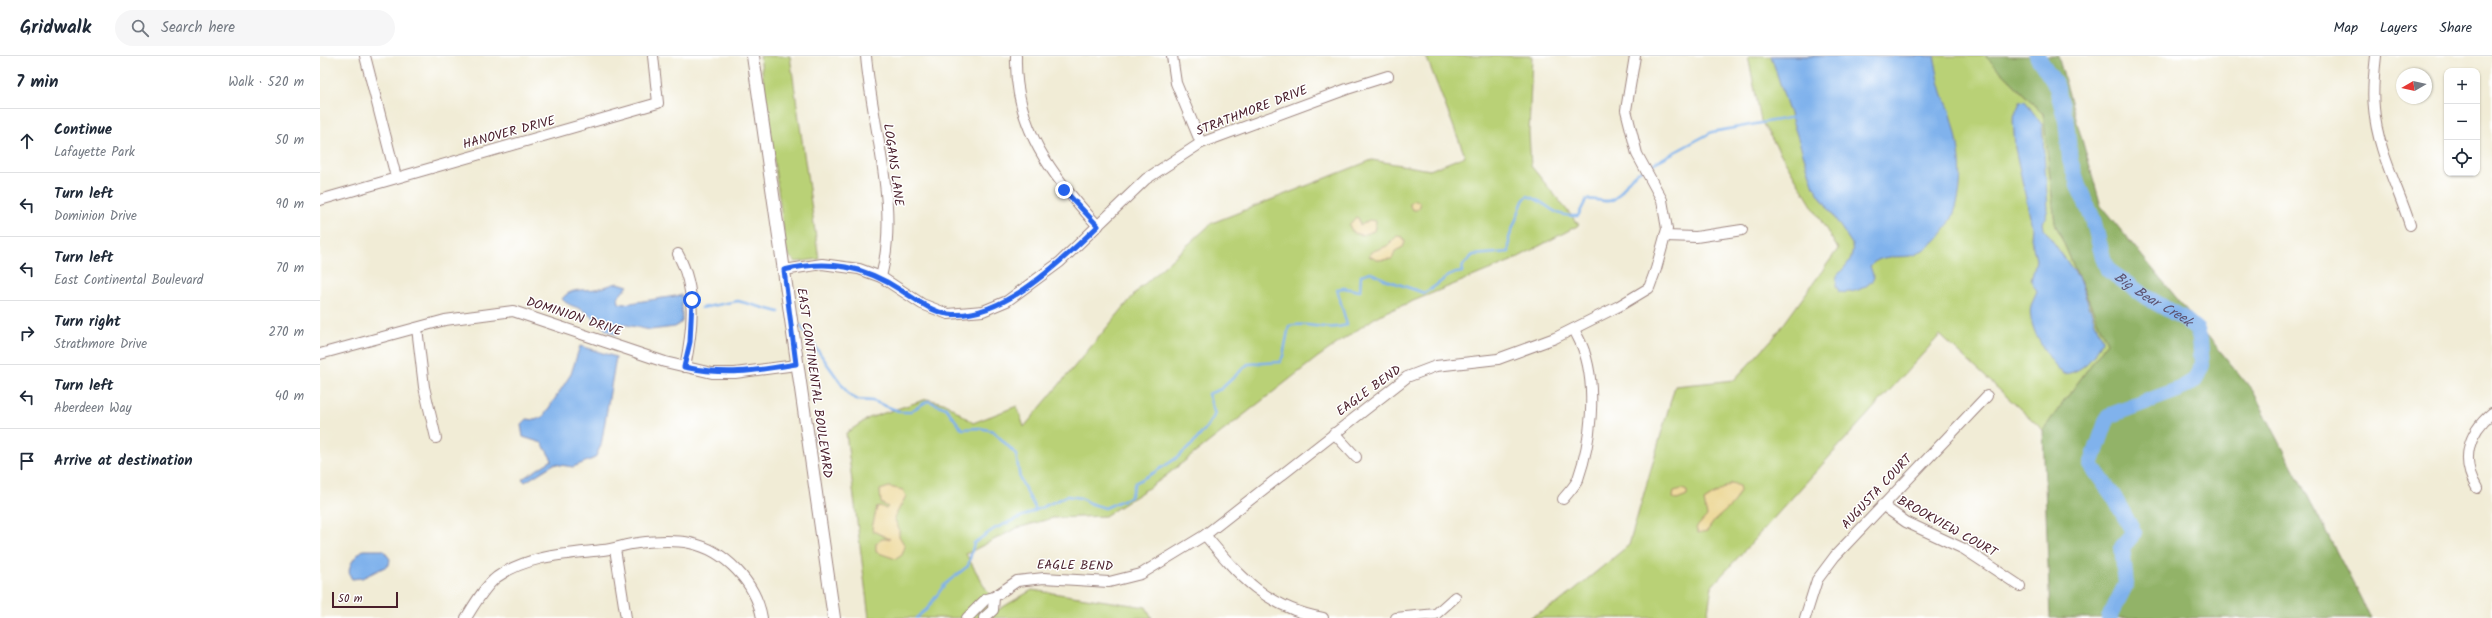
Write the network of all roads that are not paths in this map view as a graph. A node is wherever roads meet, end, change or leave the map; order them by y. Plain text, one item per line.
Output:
1 (365, 56) edge
2 (653, 56) edge
3 (753, 56) edge
4 (866, 56) edge
5 (1016, 56) edge
6 (1172, 56) edge
7 (1635, 56) edge
8 (2376, 56) edge
9 (1388, 76) dead end
10 (1201, 143) junction
11 (396, 177) junction
12 (320, 200) edge
13 (2410, 225) dead end
14 (1098, 226) junction
15 (1742, 230) dead end
16 (1665, 236) junction
17 (678, 254) dead end
18 (784, 270) junction
19 (881, 277) junction
20 (417, 328) junction
21 (1574, 329) junction
22 (320, 354) edge
23 (796, 364) junction
24 (684, 367) junction
25 (1987, 396) dead end
26 (2492, 413) edge
27 (1334, 433) junction
28 (436, 438) dead end
29 (1356, 457) dead end
30 (2477, 488) dead end
31 (1563, 499) dead end
32 (1882, 505) junction
33 (1205, 535) junction
34 (615, 549) junction
35 (2020, 586) dead end
36 (994, 597) junction
37 (1455, 597) dead end
38 (466, 618) edge
39 (626, 618) edge
40 (762, 618) edge
41 (834, 618) edge
42 (967, 618) edge
43 (984, 618) edge
44 (1323, 618) edge
45 (1396, 618) edge
46 (1805, 618) edge

1 - 11 street
2 - 11 street, HANOVER DRIVE
3 - 18 main road, EAST CONTINENTAL BOULEVARD
4 - 19 street, LOGANS LANE
5 - 14 street
6 - 10 street
7 - 16 street, EAGLE BEND
8 - 13 street
9 - 10 street, STRATHMORE DRIVE
10 - 14 street, STRATHMORE DRIVE
11 - 12 street, HANOVER DRIVE
14 - 19 street, STRATHMORE DRIVE
15 - 16 street
16 - 21 street, EAGLE BEND
17 - 24 street
18 - 19 street, STRATHMORE DRIVE
18 - 23 main road, EAST CONTINENTAL BOULEVARD
20 - 22 street, DOMINION DRIVE
20 - 24 street, DOMINION DRIVE
20 - 28 street
21 - 27 street, EAGLE BEND
21 - 31 street
23 - 24 street, DOMINION DRIVE
23 - 41 main road, EAST CONTINENTAL BOULEVARD
25 - 32 street, AUGUSTA COURT
26 - 30 street
27 - 29 street
27 - 33 street, EAGLE BEND
32 - 35 street, BROOKVIEW COURT
32 - 46 street, AUGUSTA COURT
33 - 36 street, EAGLE BEND
33 - 44 street
34 - 38 street
34 - 39 street
34 - 40 street
36 - 42 street, EAGLE BEND
36 - 43 street
37 - 45 street

